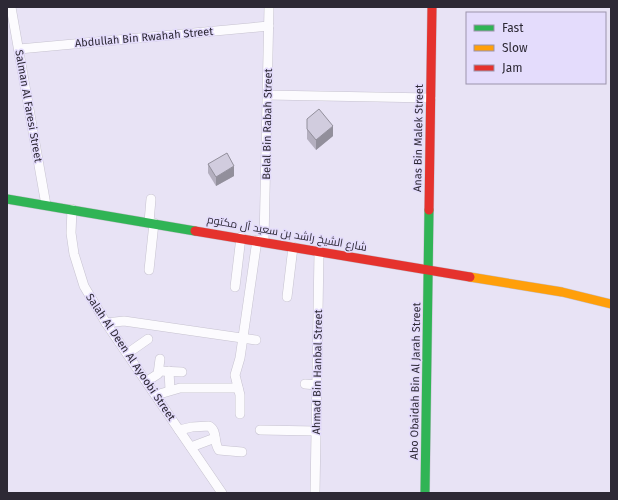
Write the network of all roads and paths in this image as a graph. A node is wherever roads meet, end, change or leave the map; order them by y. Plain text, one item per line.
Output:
1 (12, 7) edge
2 (269, 7) edge
3 (432, 7) edge
4 (269, 26) junction
5 (19, 49) junction
6 (268, 94) junction
7 (431, 98) junction
8 (7, 199) edge
9 (151, 199) dead end
10 (46, 205) junction
11 (72, 209) junction
12 (151, 222) junction
13 (241, 237) junction
14 (261, 240) junction
15 (293, 247) junction
16 (319, 252) junction
17 (149, 270) dead end
18 (428, 270) junction
19 (235, 287) dead end
20 (562, 292) junction
21 (611, 294) edge
22 (287, 297) dead end
23 (611, 304) edge
24 (106, 323) junction
25 (242, 338) junction
26 (148, 339) dead end
27 (256, 340) dead end
28 (128, 353) junction
29 (160, 359) dead end
30 (164, 371) junction
31 (182, 372) dead end
32 (146, 381) junction
33 (305, 384) dead end
34 (317, 385) junction
35 (238, 388) junction
36 (170, 390) junction
37 (156, 395) junction
38 (240, 414) dead end
39 (179, 430) junction
40 (260, 430) dead end
41 (316, 430) junction
42 (215, 438) junction
43 (191, 447) junction
44 (242, 452) dead end
45 (222, 493) edge
46 (316, 493) edge
47 (426, 493) edge

1 - 5 street, Salman Al Faresi Street
2 - 4 street, Belal Bin Rabah Street
3 - 7 street, Anas Bin Malek Street
4 - 5 street, Abdullah Bin Rwahah Street
4 - 6 street, Belal Bin Rabah Street
5 - 10 street, Salman Al Faresi Street
6 - 7 street
6 - 14 street, Belal Bin Rabah Street
7 - 18 street, Anas Bin Malek Street
8 - 10 street, شارع الشيخ راشد بن سعيد آل مكتوم
9 - 12 street
10 - 11 street, شارع الشيخ راشد بن سعيد آل مكتوم
11 - 12 street, شارع الشيخ راشد بن سعيد آل مكتوم
11 - 24 street, Salah Al Deen Al Ayoobi Street
12 - 13 street, شارع الشيخ راشد بن سعيد آل مكتوم
12 - 17 street
13 - 14 street, شارع الشيخ راشد بن سعيد آل مكتوم
13 - 19 street
14 - 15 street, شارع الشيخ راشد بن سعيد آل مكتوم
14 - 25 street, Belal Bin Rabah Street
15 - 16 street, شارع الشيخ راشد بن سعيد آل مكتوم
15 - 22 street
16 - 18 street, شارع الشيخ راشد بن سعيد آل مكتوم
16 - 34 street, Ahmad Bin Hanbal Street
18 - 20 street, شارع الشيخ راشد بن سعيد آل مكتوم
18 - 47 street, Abo Obaidah Bin Al Jarah Street
20 - 21 street, شارع الشيخ راشد بن سعيد آل مكتوم
20 - 23 street, شارع الشيخ راشد بن سعيد آل مكتوم
24 - 25 street
24 - 28 street, Salah Al Deen Al Ayoobi Street
25 - 27 street
25 - 35 street, Belal Bin Rabah Street
26 - 28 street
28 - 32 street, Salah Al Deen Al Ayoobi Street
29 - 30 street
30 - 31 street
30 - 32 street
30 - 36 street
32 - 37 street, Salah Al Deen Al Ayoobi Street
33 - 34 street
34 - 41 street, Ahmad Bin Hanbal Street
35 - 36 street
35 - 38 street, Belal Bin Rabah Street
36 - 37 street
37 - 39 street, Salah Al Deen Al Ayoobi Street
39 - 42 street
39 - 43 street, Salah Al Deen Al Ayoobi Street
40 - 41 street
41 - 46 street, Ahmad Bin Hanbal Street
42 - 43 street
42 - 44 street
43 - 45 street, Salah Al Deen Al Ayoobi Street

